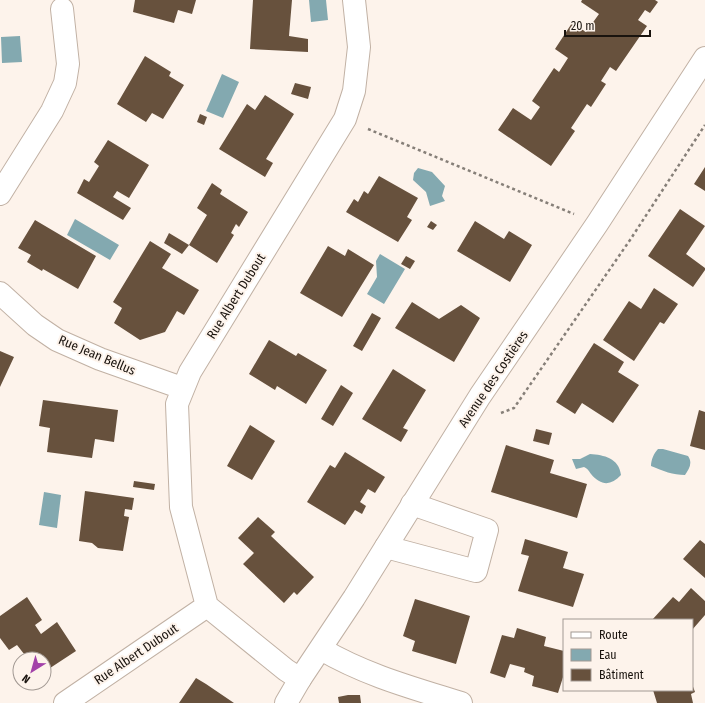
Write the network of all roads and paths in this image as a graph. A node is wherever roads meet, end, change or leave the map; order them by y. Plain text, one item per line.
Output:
1 (354, 0) edge
2 (62, 9) dead end
3 (705, 58) edge
4 (345, 120) junction
5 (705, 125) edge
6 (0, 194) edge
7 (597, 224) junction
8 (0, 293) edge
9 (182, 388) junction
10 (496, 415) dead end
11 (412, 504) junction
12 (386, 547) junction
13 (207, 606) junction
14 (321, 649) junction
15 (300, 679) junction
16 (64, 703) edge
17 (286, 703) edge
18 (461, 703) edge

1 - 4 street, Rue Albert Dubout
2 - 6 street
3 - 7 street, Avenue des Costières
4 - 7 path
4 - 9 street, Rue Albert Dubout
5 - 10 path
7 - 11 street, Avenue des Costières
8 - 9 street, Rue Jean Bellus
9 - 13 street, Rue Albert Dubout
11 - 12 street, Avenue des Costières
11 - 12 street
12 - 14 street, Avenue des Costières
13 - 15 street
13 - 16 street, Rue Albert Dubout
14 - 15 street, Avenue des Costières
14 - 18 street
15 - 17 street, Avenue des Costières

